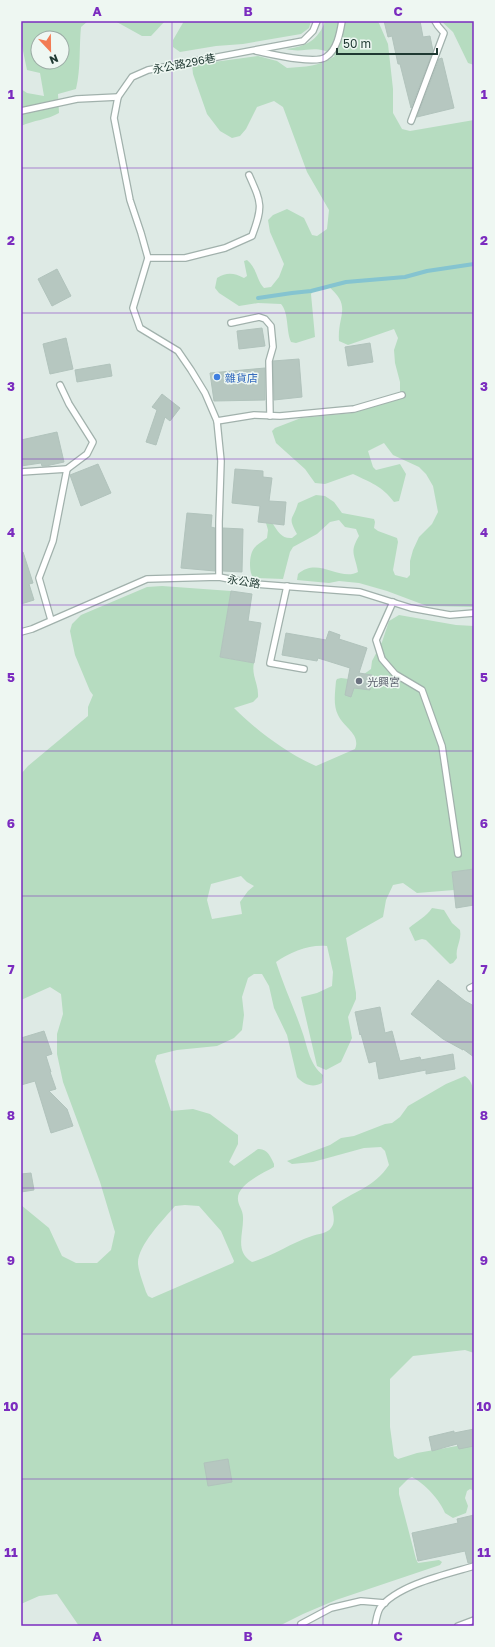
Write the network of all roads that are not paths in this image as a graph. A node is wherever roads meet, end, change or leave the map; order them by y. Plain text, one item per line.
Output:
1 (317, 21) edge
2 (342, 21) edge
3 (435, 21) edge
4 (253, 50) junction
5 (118, 97) junction
6 (21, 111) edge
7 (411, 121) dead end
8 (249, 175) dead end
9 (148, 258) junction
10 (231, 323) dead end
11 (60, 385) dead end
12 (402, 395) dead end
13 (270, 416) junction
14 (217, 421) junction
15 (67, 469) junction
16 (21, 472) edge
17 (220, 577) junction
18 (286, 586) junction
19 (393, 602) junction
20 (474, 613) edge
21 (51, 620) junction
22 (21, 632) edge
23 (304, 669) dead end
24 (458, 854) dead end
25 (474, 1566) edge
26 (385, 1603) junction
27 (474, 1620) edge
28 (301, 1624) dead end
29 (375, 1626) edge
30 (458, 1626) edge

1 - 4 lane, 永公路296巷
2 - 4 lane
3 - 7 lane
4 - 5 lane, 永公路296巷
5 - 6 lane
5 - 9 lane, 永公路296巷
8 - 9 lane
9 - 14 lane
10 - 13 lane
11 - 15 lane
12 - 13 lane
13 - 14 lane
14 - 17 lane
15 - 16 lane
15 - 21 lane
17 - 18 lane, 永公路
17 - 21 lane, 永公路
18 - 19 lane, 永公路
18 - 23 lane
19 - 20 lane, 永公路
19 - 24 lane
21 - 22 lane, 永公路
25 - 26 lane
26 - 28 lane
26 - 29 lane
27 - 30 lane

